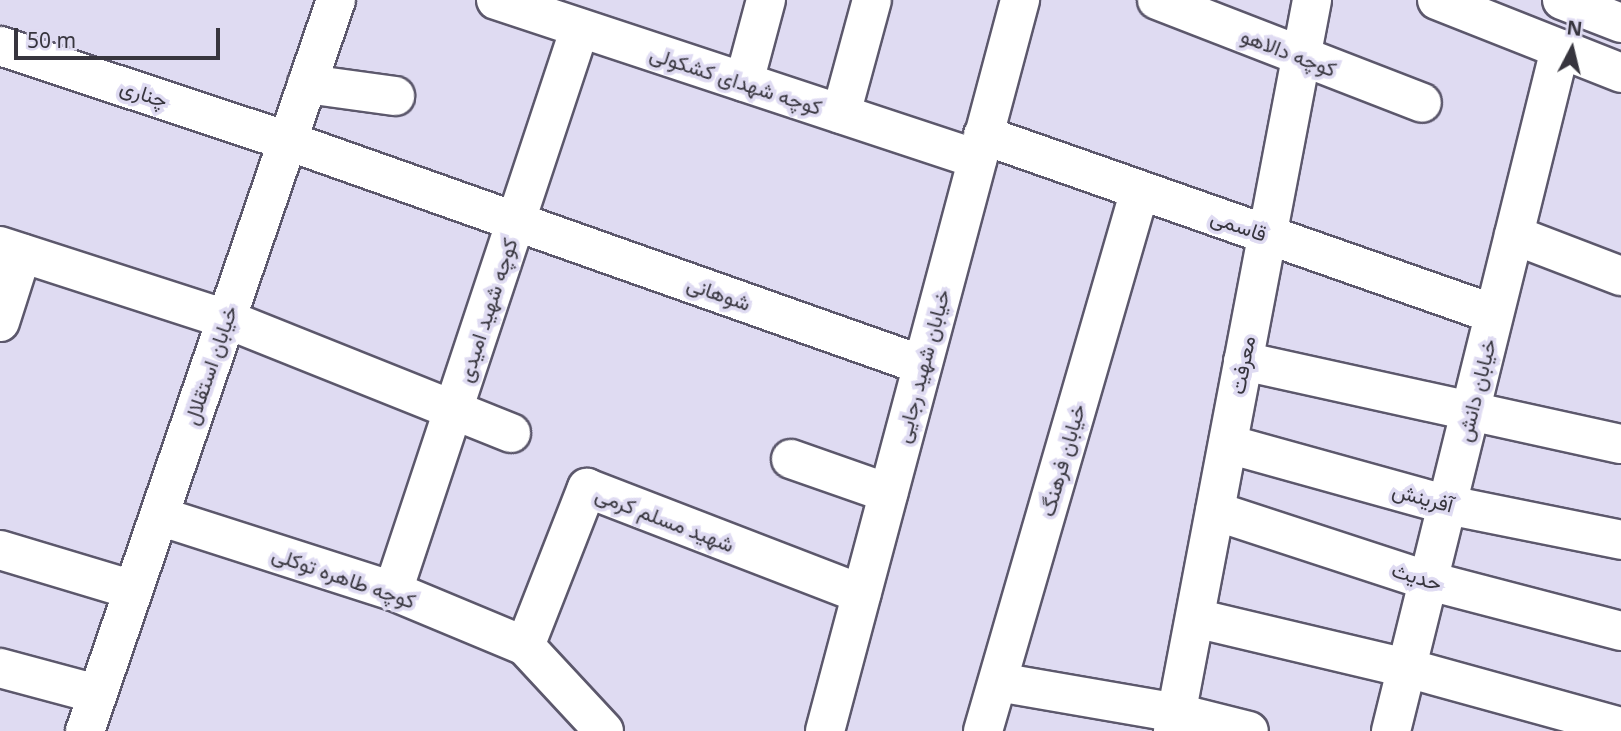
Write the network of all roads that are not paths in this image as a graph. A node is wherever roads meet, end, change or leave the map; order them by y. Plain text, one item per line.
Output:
1 (336, 0) edge
2 (496, 0) edge
3 (766, 0) edge
4 (872, 0) edge
5 (1157, 0) edge
6 (1312, 0) edge
7 (1437, 0) edge
8 (1562, 0) edge
9 (1013, 1) edge
10 (1621, 23) edge
11 (580, 28) junction
12 (0, 46) edge
13 (1560, 49) junction
14 (1301, 57) junction
15 (1621, 73) edge
16 (744, 82) junction
17 (307, 84) junction
18 (395, 96) dead end
19 (1422, 103) dead end
20 (841, 114) junction
21 (288, 141) junction
22 (980, 147) junction
23 (1140, 190) junction
24 (516, 221) junction
25 (1267, 234) junction
26 (1514, 235) junction
27 (11, 250) edge
28 (1621, 276) edge
29 (1494, 314) junction
30 (226, 319) junction
31 (0, 322) edge
32 (1243, 361) junction
33 (922, 365) junction
34 (453, 410) junction
35 (1471, 411) junction
36 (511, 433) dead end
37 (1227, 444) junction
38 (1621, 444) edge
39 (791, 459) dead end
40 (888, 493) junction
41 (1448, 505) junction
42 (1215, 511) junction
43 (159, 516) junction
44 (1621, 540) edge
45 (0, 550) edge
46 (1429, 580) junction
47 (133, 590) junction
48 (393, 591) junction
49 (861, 594) junction
50 (1195, 618) junction
51 (1621, 631) edge
52 (525, 646) junction
53 (0, 668) edge
54 (1407, 668) junction
55 (998, 682) junction
56 (97, 695) junction
57 (1175, 722) edge
58 (1621, 727) edge
59 (85, 731) edge
60 (604, 731) edge
61 (826, 731) edge
62 (983, 731) edge
63 (1249, 731) edge
64 (1391, 731) edge

1 - 17 street, خیابان استقلال
2 - 11 street, کوچه شهدای کشکولی
3 - 16 street
4 - 20 street
5 - 14 street, کوچه دالاهو
6 - 14 street, معرفت
7 - 13 street
8 - 10 street
9 - 22 street, خیابان شهید رجایی
11 - 16 street, کوچه شهدای کشکولی
11 - 24 street, کوچه شهید امیدی
12 - 21 street, چناری
13 - 15 street
13 - 26 street, خیابان دانش
14 - 19 street, کوچه دالاهو
14 - 25 street, معرفت
16 - 20 street, کوچه شهدای کشکولی
17 - 18 street
17 - 21 street, خیابان استقلال
20 - 22 street, کوچه شهدای کشکولی
21 - 24 street, چناری
21 - 30 street, خیابان استقلال
22 - 23 street, قاسمی
22 - 33 street, خیابان شهید رجایی
23 - 25 street, قاسمی
23 - 55 street, خیابان فرهنگ
24 - 33 street, شوهانی
24 - 34 street, کوچه شهید امیدی
25 - 29 street, قاسمی
25 - 32 street, معرفت
26 - 28 street
26 - 29 street, خیابان دانش
27 - 30 street
27 - 31 street
29 - 35 street, خیابان دانش
30 - 34 street
30 - 43 street, خیابان استقلال
32 - 35 street
32 - 37 street, معرفت
33 - 40 street, خیابان شهید رجایی
34 - 36 street
34 - 48 street, کوچه شهید امیدی
35 - 38 street
35 - 41 street, خیابان دانش
37 - 41 street, آفرینش
37 - 42 street, معرفت
39 - 40 street
40 - 49 street, خیابان شهید رجایی
41 - 44 street, آفرینش
41 - 46 street, خیابان دانش
42 - 46 street, حدیث
42 - 50 street, معرفت
43 - 47 street, خیابان استقلال
43 - 48 street, کوچه طاهره توکلی
45 - 47 street
46 - 51 street, حدیث
46 - 54 street, خیابان دانش
47 - 56 street, خیابان استقلال
48 - 52 street, کوچه طاهره توکلی
49 - 52 street, شهید مسلم کرمی
49 - 61 street, خیابان شهید رجایی
50 - 54 street
50 - 57 street, معرفت
52 - 60 street
53 - 56 street
54 - 58 street
54 - 64 street, خیابان دانش
55 - 57 street
55 - 62 street, خیابان فرهنگ
56 - 59 street, خیابان استقلال
57 - 63 street

